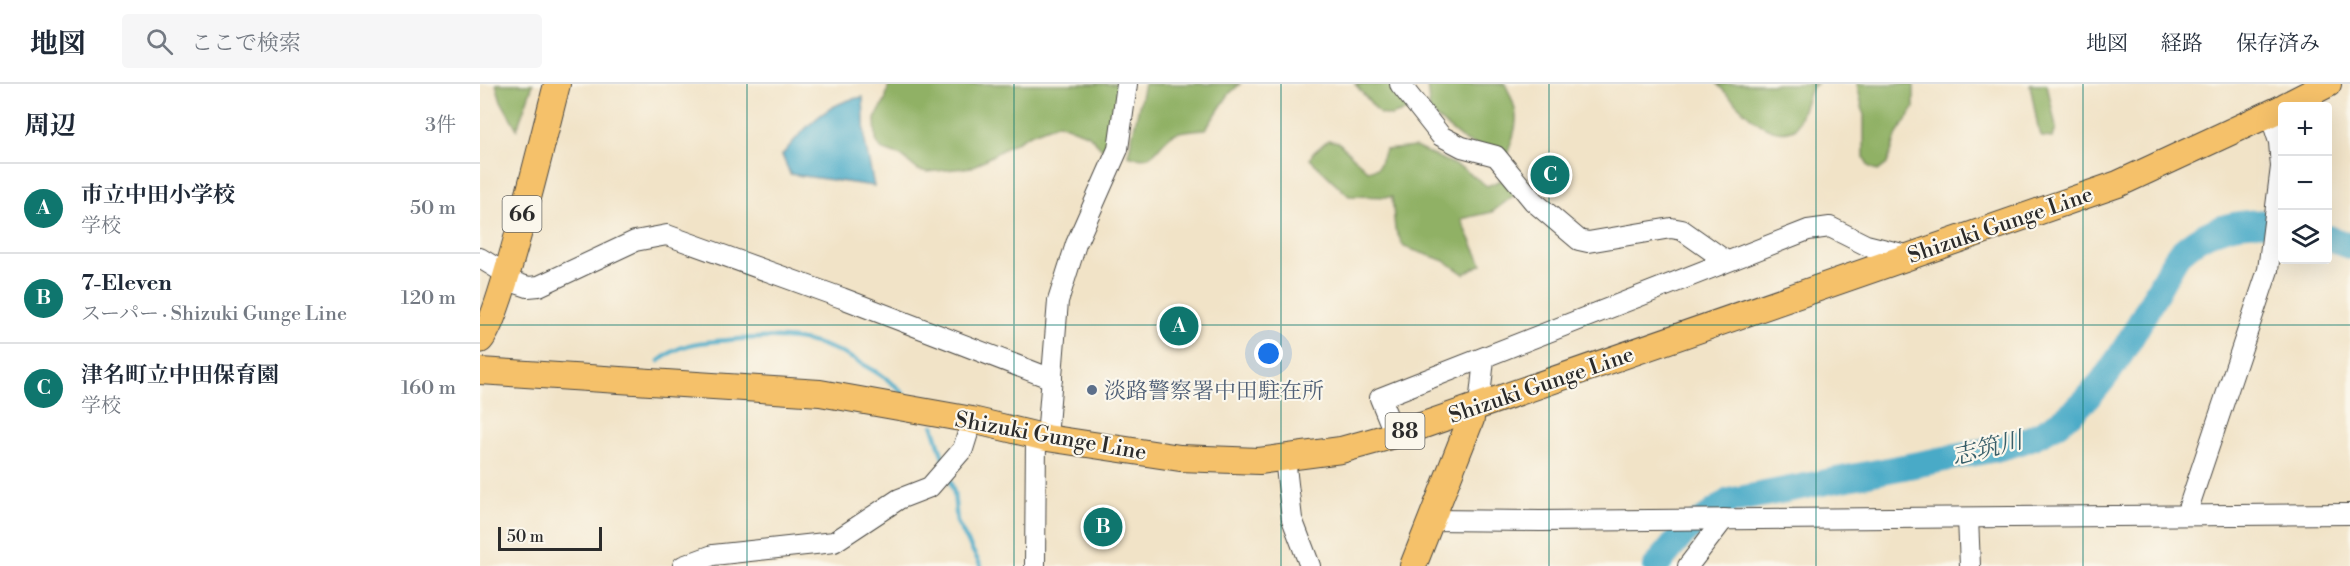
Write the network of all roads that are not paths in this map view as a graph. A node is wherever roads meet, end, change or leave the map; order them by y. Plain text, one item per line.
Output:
1 (557, 84) edge
2 (1127, 84) edge
3 (1400, 84) edge
4 (2328, 84) edge
5 (2293, 102) edge
6 (2278, 109) edge
7 (2280, 156) edge
8 (1906, 255) junction
9 (480, 258) edge
10 (1725, 261) junction
11 (505, 277) junction
12 (482, 339) edge
13 (1484, 358) junction
14 (491, 371) edge
15 (1052, 379) junction
16 (1475, 407) junction
17 (972, 420) junction
18 (1395, 435) junction
19 (1041, 437) junction
20 (1285, 458) junction
21 (2350, 514) edge
22 (2186, 515) junction
23 (1968, 518) junction
24 (1722, 519) junction
25 (1431, 520) junction
26 (683, 566) edge
27 (1035, 566) edge
28 (1310, 566) edge
29 (1413, 566) edge
30 (1688, 566) edge
31 (1970, 566) edge

1 - 11 main road, 66
2 - 15 street
3 - 10 street
4 - 5 main road, Shizuki Gunge Line / 88
6 - 8 main road, Shizuki Gunge Line / 88
7 - 22 street
8 - 10 street
8 - 16 main road, Shizuki Gunge Line / 88
9 - 11 street
10 - 13 street
11 - 12 main road, 66
11 - 15 street
12 - 14 main road
13 - 16 street
13 - 18 street
14 - 17 main road, Shizuki Gunge Line / 88
15 - 19 street
16 - 18 main road, Shizuki Gunge Line / 88
16 - 25 main road
17 - 19 main road, Shizuki Gunge Line / 88
17 - 26 street
18 - 20 main road, Shizuki Gunge Line / 88
19 - 20 main road, Shizuki Gunge Line / 88
19 - 27 street
20 - 28 street
21 - 22 street
22 - 23 street
23 - 24 street
23 - 31 street
24 - 25 street
24 - 30 street
25 - 29 main road

